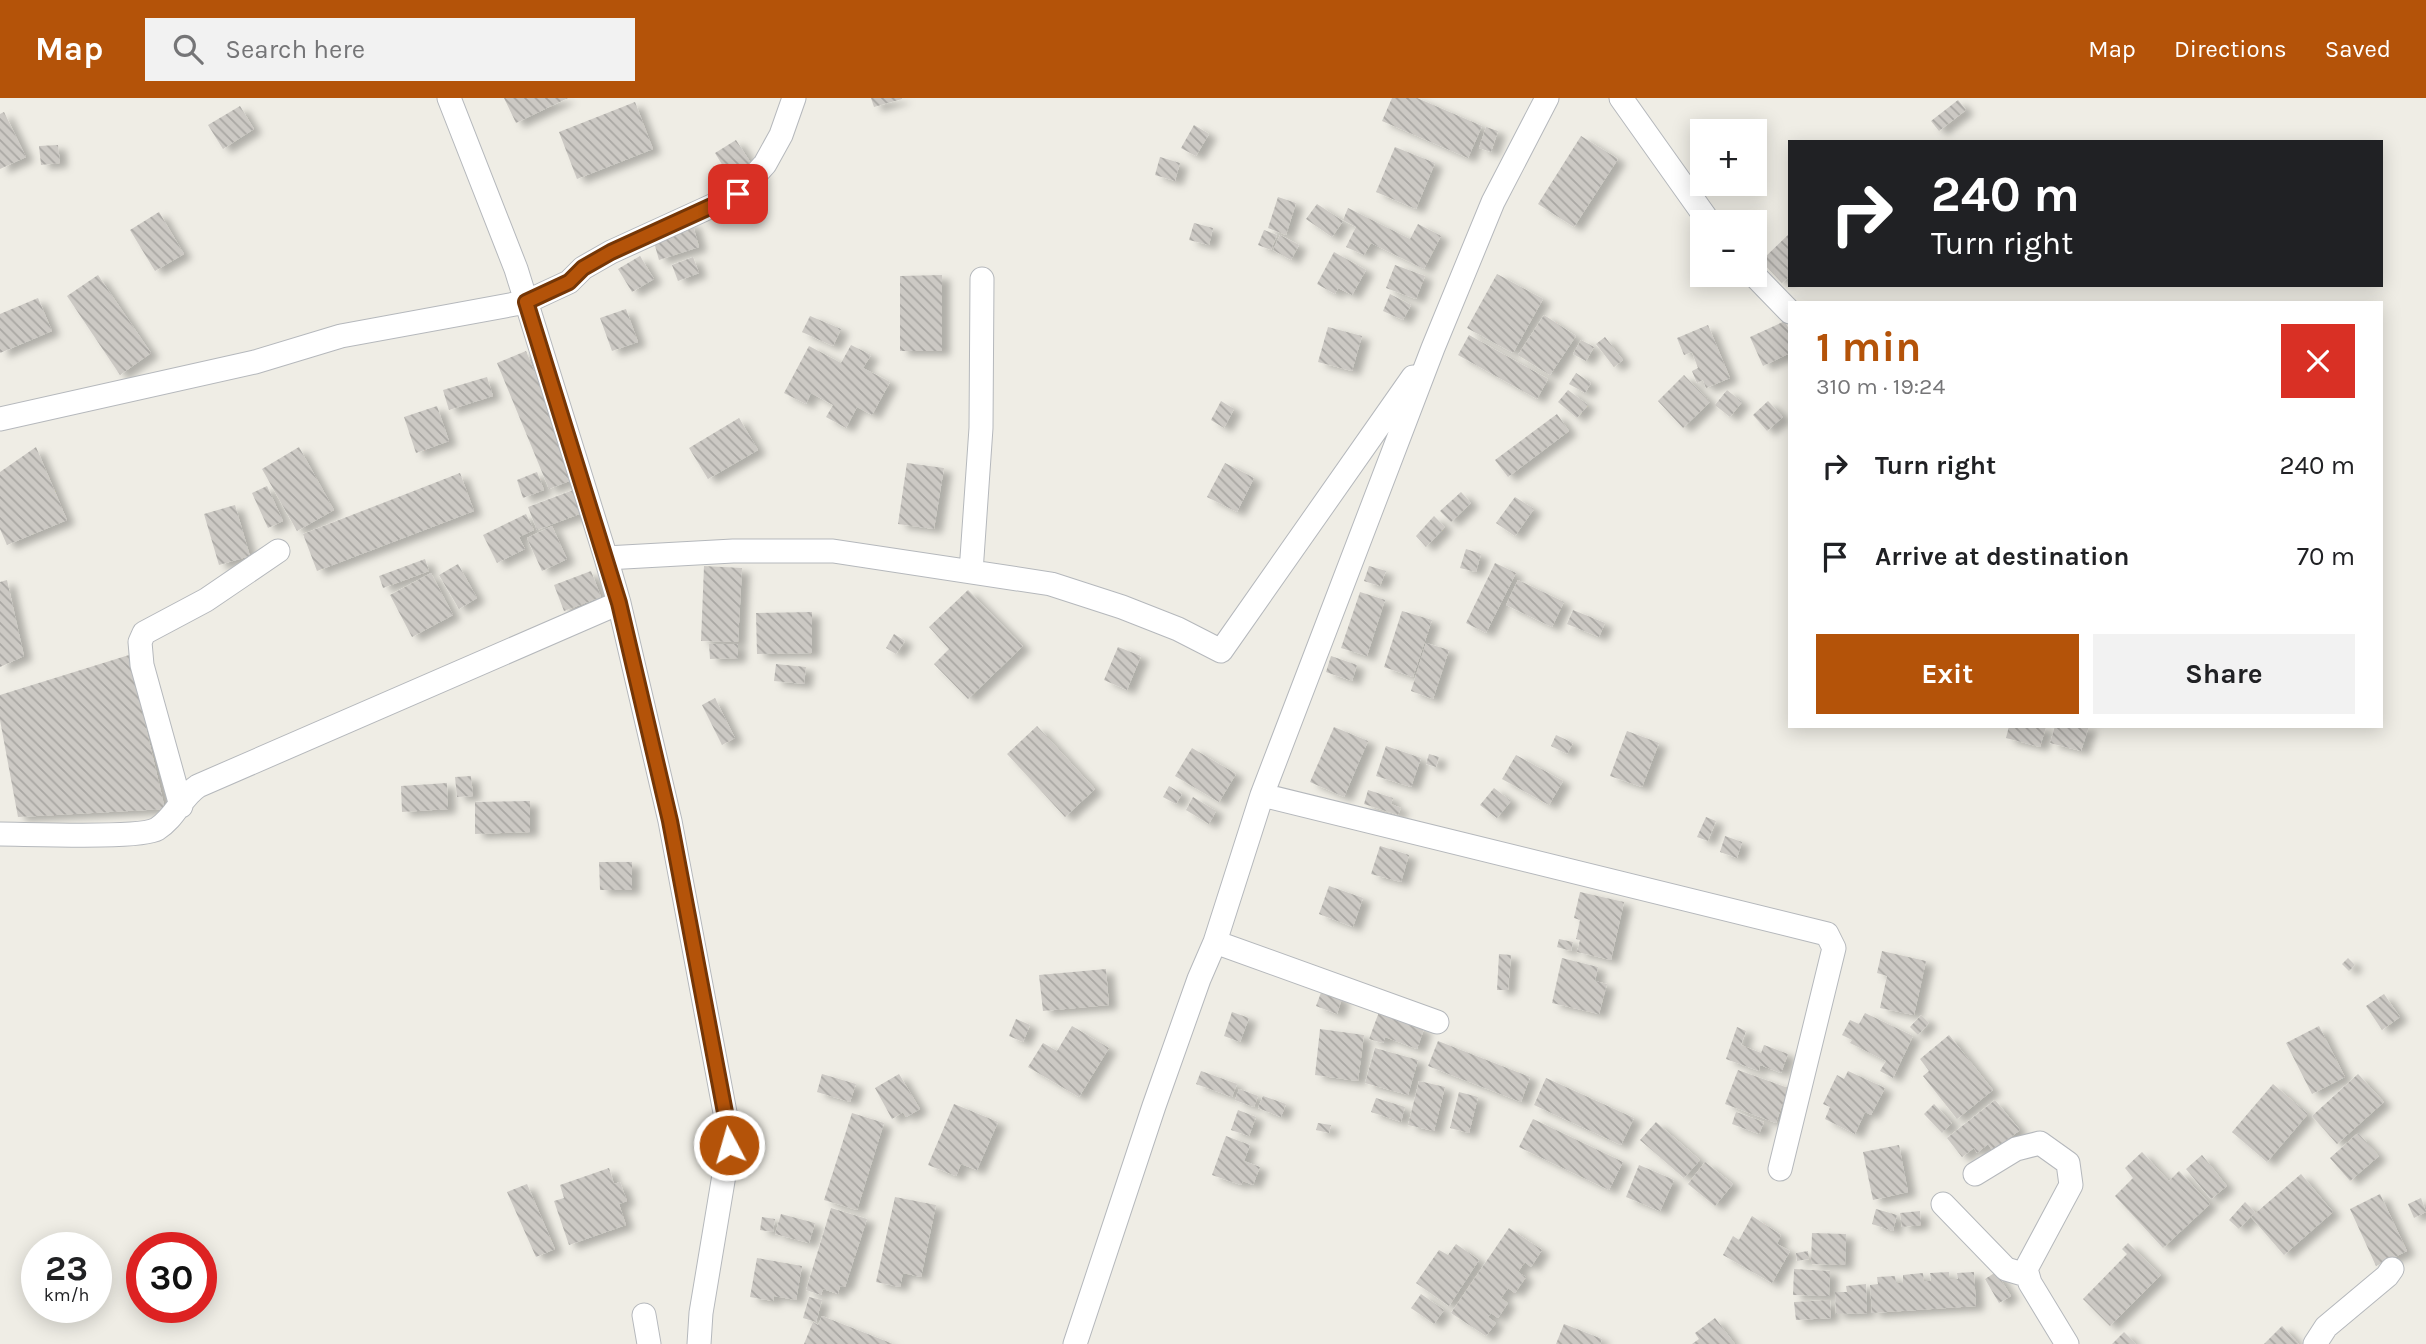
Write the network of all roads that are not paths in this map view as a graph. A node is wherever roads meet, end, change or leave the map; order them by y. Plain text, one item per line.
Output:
1 (449, 98) edge
2 (794, 98) edge
3 (1547, 98) edge
4 (1621, 98) edge
5 (1700, 210) edge
6 (982, 279) dead end
7 (1766, 287) edge
8 (526, 302) junction
9 (1788, 310) edge
10 (1433, 348) junction
11 (0, 419) edge
12 (278, 551) dead end
13 (606, 558) junction
14 (971, 572) junction
15 (619, 603) junction
16 (1262, 795) junction
17 (181, 806) junction
18 (0, 834) edge
19 (1215, 942) junction
20 (1437, 1022) dead end
21 (1780, 1169) dead end
22 (1975, 1174) dead end
23 (1943, 1204) dead end
24 (2392, 1269) dead end
25 (2026, 1275) junction
26 (644, 1315) dead end
27 (649, 1344) edge
28 (699, 1344) edge
29 (1074, 1344) edge
30 (2067, 1344) edge
31 (2315, 1344) edge

1 - 8 street
2 - 8 street
3 - 10 street
4 - 5 street
6 - 14 street
7 - 9 street
8 - 11 street
8 - 13 street
10 - 14 street
10 - 16 street
12 - 17 street
13 - 14 street
13 - 15 street
15 - 17 street
15 - 28 street
16 - 19 street
16 - 21 street
17 - 18 street
19 - 20 street
19 - 29 street
22 - 25 street
23 - 25 street
24 - 31 street
25 - 30 street
26 - 27 street

